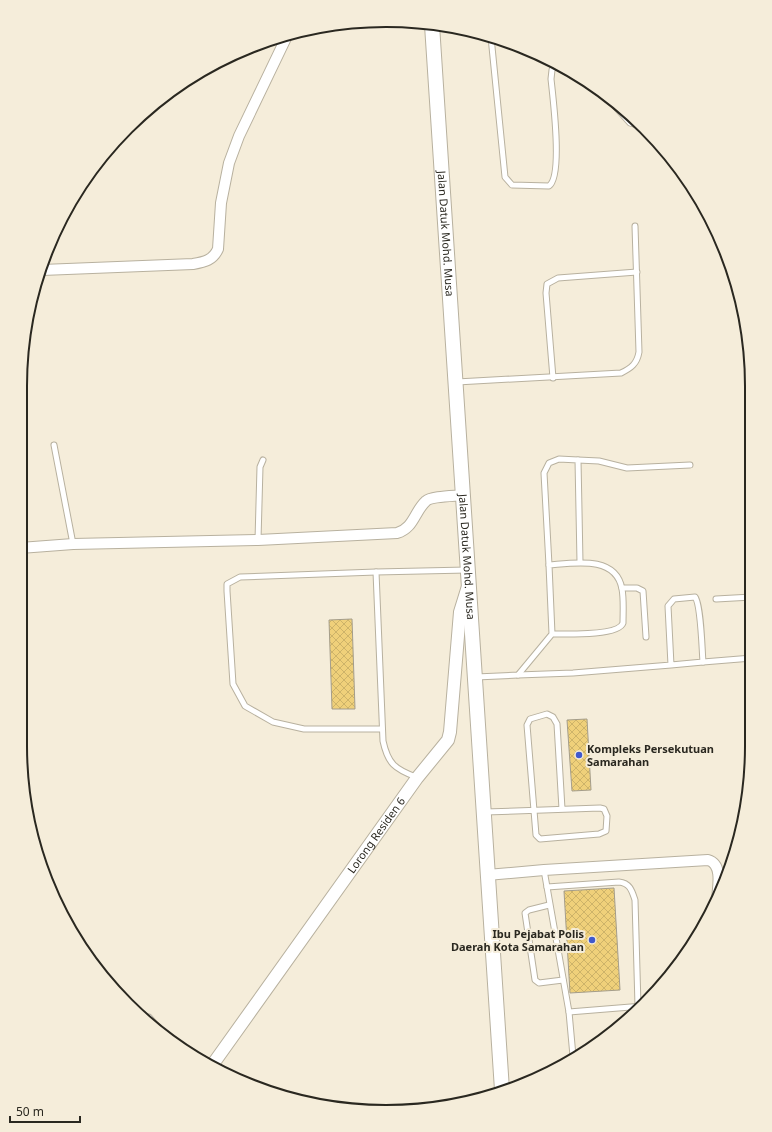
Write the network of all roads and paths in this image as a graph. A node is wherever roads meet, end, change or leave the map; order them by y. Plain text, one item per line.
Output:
1 (432, 30) edge
2 (284, 42) edge
3 (493, 43) edge
4 (553, 68) edge
5 (635, 226) dead end
6 (46, 270) edge
7 (637, 272) junction
8 (553, 378) junction
9 (456, 382) junction
10 (54, 445) dead end
11 (263, 460) dead end
12 (578, 460) junction
13 (690, 465) dead end
14 (463, 495) junction
15 (258, 540) junction
16 (73, 544) junction
17 (27, 547) edge
18 (580, 562) junction
19 (549, 565) junction
20 (376, 572) junction
21 (469, 576) junction
22 (622, 588) junction
23 (745, 597) edge
24 (716, 599) dead end
25 (552, 634) junction
26 (646, 637) dead end
27 (745, 659) edge
28 (703, 662) junction
29 (671, 665) junction
30 (518, 675) junction
31 (476, 677) junction
32 (382, 729) junction
33 (417, 778) junction
34 (562, 809) junction
35 (483, 812) junction
36 (534, 812) junction
37 (544, 870) junction
38 (487, 875) junction
39 (718, 884) edge
40 (547, 888) junction
41 (549, 905) junction
42 (563, 980) junction
43 (640, 1000) edge
44 (633, 1007) edge
45 (569, 1012) junction
46 (573, 1052) edge
47 (215, 1062) edge
48 (502, 1086) edge

1 - 9 main road, Jalan Datuk Mohd. Musa
2 - 6 street
3 - 4 lane
5 - 7 lane
7 - 8 lane
7 - 8 lane
8 - 9 lane
9 - 14 main road, Jalan Datuk Mohd. Musa
10 - 16 lane
11 - 15 lane
12 - 13 lane
12 - 18 lane
12 - 19 lane
14 - 15 street
14 - 21 main road, Jalan Datuk Mohd. Musa
15 - 16 street
16 - 17 street
18 - 19 lane
18 - 22 lane
19 - 25 lane
20 - 21 lane
20 - 32 lane
20 - 32 lane
21 - 31 main road, Jalan Datuk Mohd. Musa
21 - 33 street, Lorong Residen 6
22 - 25 lane
22 - 26 lane
23 - 24 lane
25 - 30 lane
27 - 28 lane
28 - 29 lane
28 - 29 lane
29 - 30 lane
30 - 31 lane
31 - 35 main road, Jalan Datuk Mohd. Musa
32 - 33 lane
33 - 47 street, Lorong Residen 6
34 - 36 lane
34 - 36 lane
34 - 36 lane
35 - 36 lane
35 - 38 main road, Jalan Datuk Mohd. Musa
37 - 38 street
37 - 39 street
37 - 40 lane
38 - 48 main road, Jalan Datuk Mohd. Musa
40 - 41 lane
40 - 43 lane
41 - 42 lane
41 - 42 lane
42 - 45 lane
44 - 45 lane
45 - 46 lane

